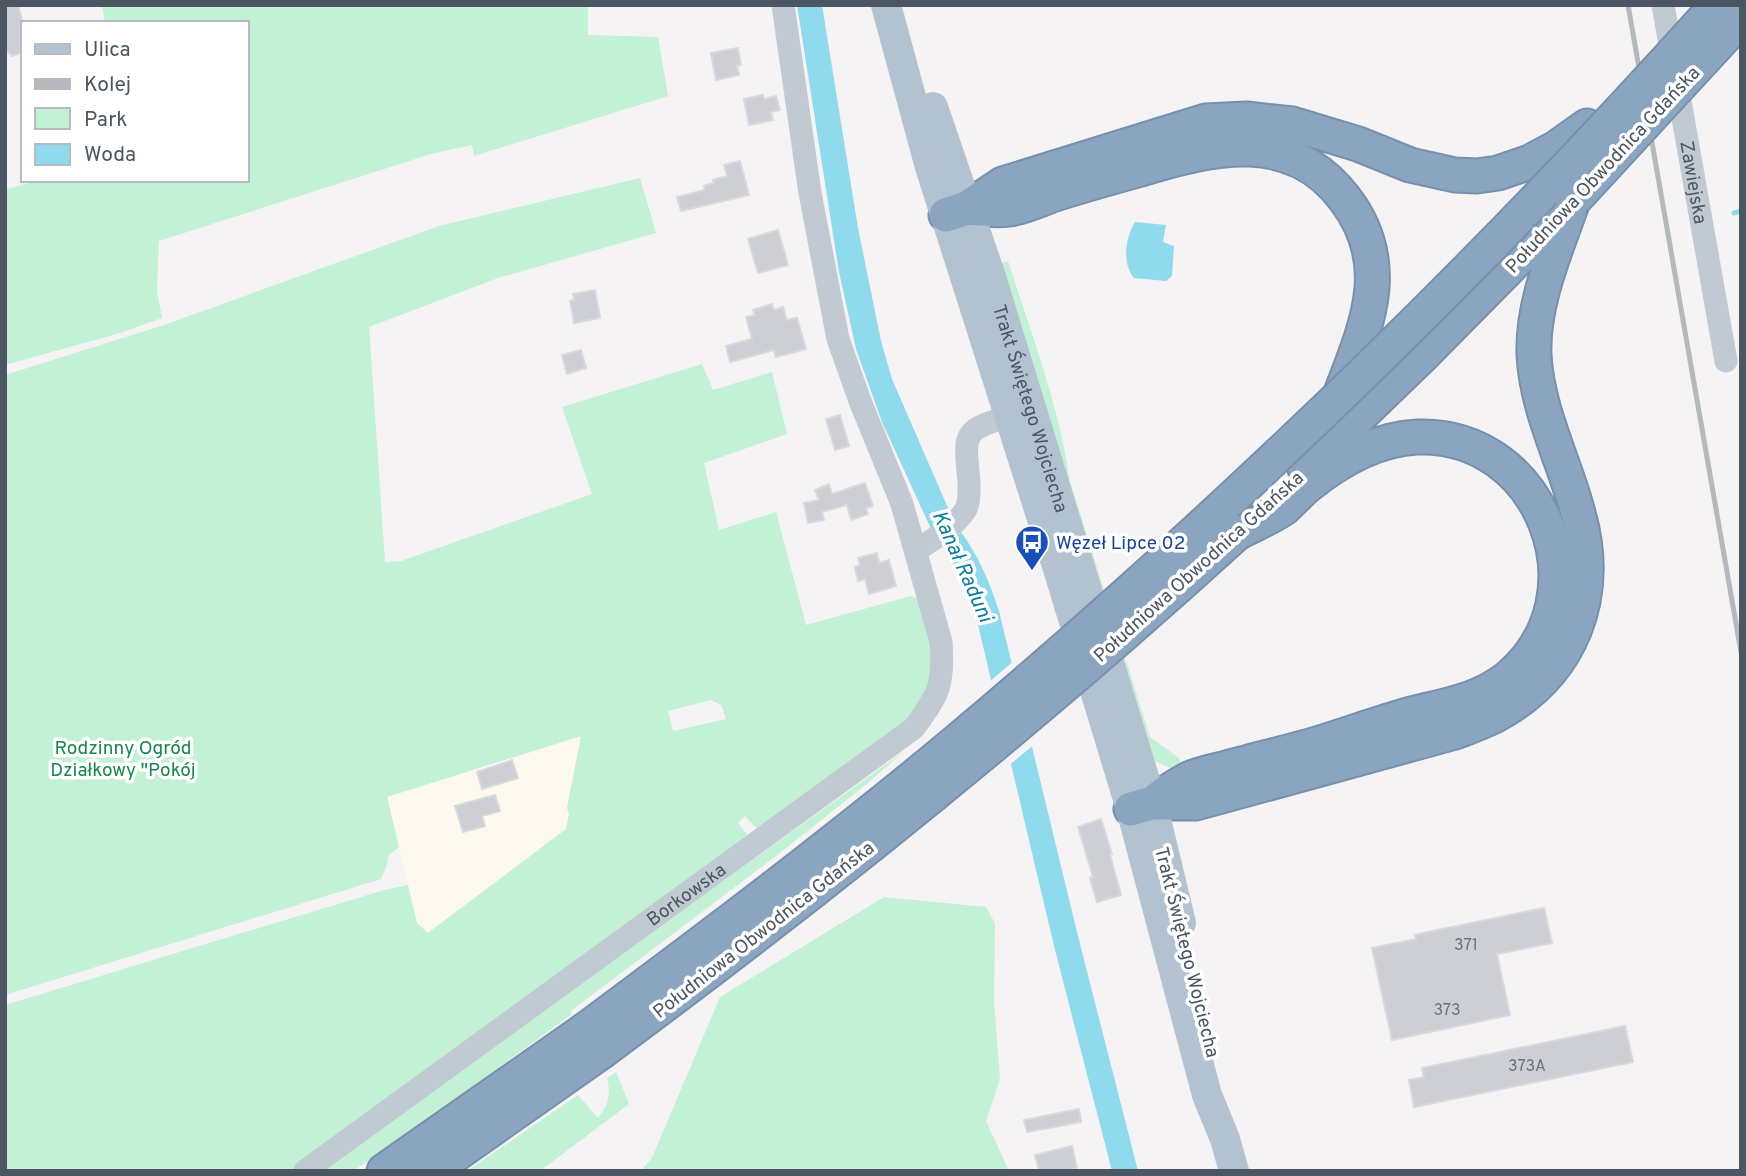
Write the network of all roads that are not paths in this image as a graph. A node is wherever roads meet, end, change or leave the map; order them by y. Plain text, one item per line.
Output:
1 (783, 5) edge
2 (886, 5) edge
3 (904, 5) edge
4 (1663, 5) edge
5 (1717, 5) edge
6 (1741, 19) edge
7 (1660, 69) junction
8 (1052, 182) junction
9 (1573, 201) junction
10 (957, 212) junction
11 (1726, 361) dead end
12 (1339, 398) junction
13 (1008, 417) junction
14 (1237, 533) junction
15 (923, 546) junction
16 (1306, 760) junction
17 (1141, 806) junction
18 (593, 1041) junction
19 (305, 1171) edge
20 (384, 1171) edge
21 (432, 1171) edge
22 (1234, 1171) edge

1 - 15 street
2 - 10 main road, Trakt Świętego Wojciecha
3 - 10 main road, Trakt Świętego Wojciecha
4 - 11 street, Zawiejska
5 - 7 highway, Południowa Obwodnica Gdańska, bridge
6 - 9 highway, Południowa Obwodnica Gdańska, bridge
7 - 8 highway, bridge
7 - 12 highway, Południowa Obwodnica Gdańska, bridge
8 - 10 highway
8 - 12 highway
9 - 14 highway, Południowa Obwodnica Gdańska
9 - 16 highway
10 - 13 main road, Trakt Świętego Wojciecha
10 - 17 main road, Trakt Świętego Wojciecha
12 - 18 highway, Południowa Obwodnica Gdańska, bridge
13 - 15 street, Trakt Świętego Wojciecha
13 - 17 main road, Trakt Świętego Wojciecha
14 - 16 highway
14 - 18 highway, Południowa Obwodnica Gdańska, bridge
15 - 19 street, Borkowska
16 - 17 highway
17 - 22 main road, Trakt Świętego Wojciecha
18 - 20 highway
18 - 21 highway

